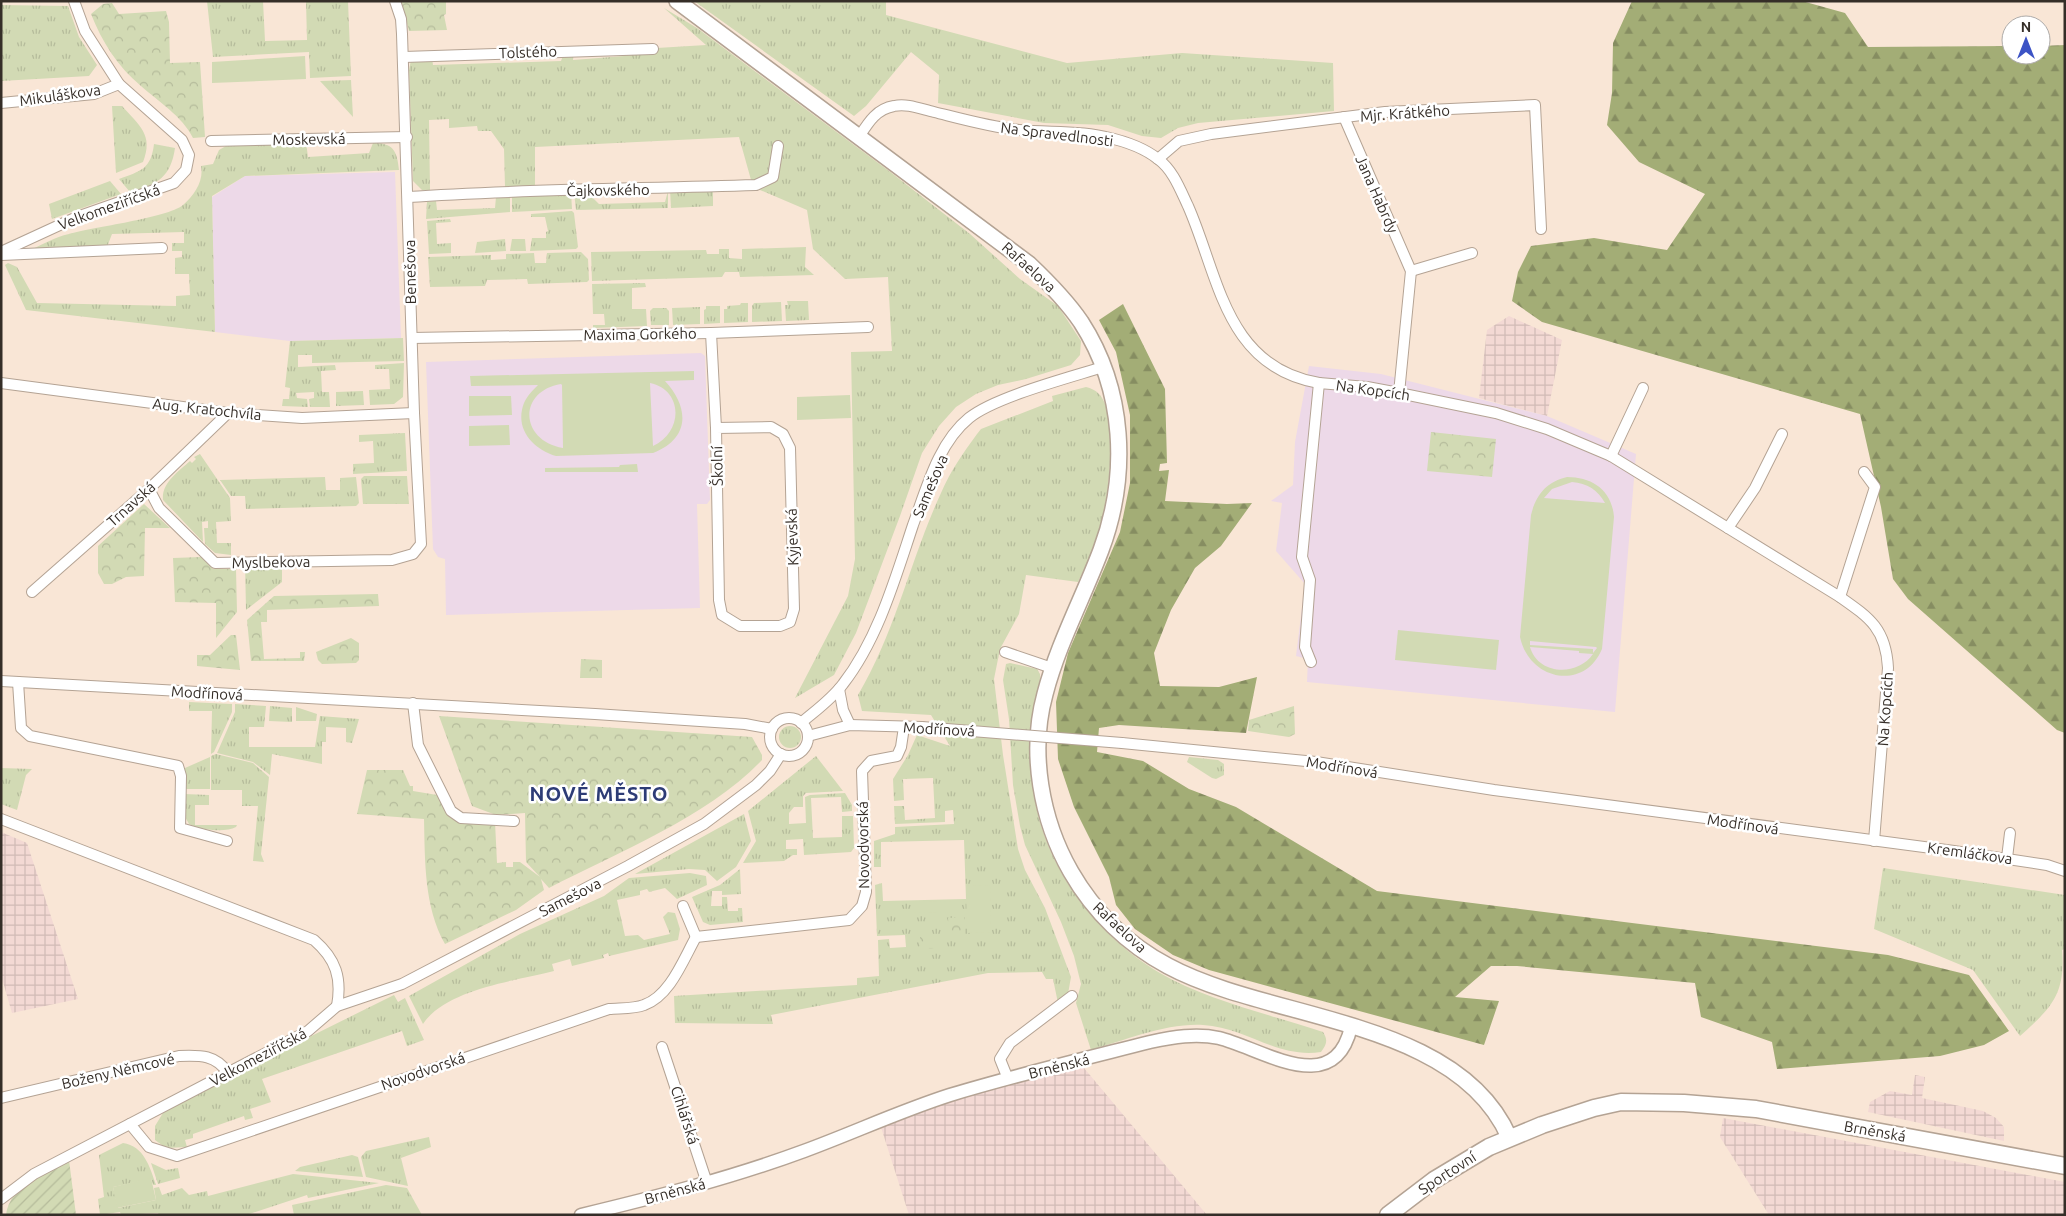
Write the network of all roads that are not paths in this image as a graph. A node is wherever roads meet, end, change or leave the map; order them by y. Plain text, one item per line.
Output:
1 (74, 1) edge
2 (395, 1) edge
3 (677, 1) edge
4 (653, 49) dead end
5 (404, 57) junction
6 (119, 84) junction
7 (1, 103) edge
8 (1344, 117) junction
9 (406, 137) junction
10 (859, 137) junction
11 (211, 140) dead end
12 (778, 146) dead end
13 (1158, 159) junction
14 (408, 197) junction
15 (1541, 229) dead end
16 (162, 248) dead end
17 (1472, 253) dead end
18 (1, 254) edge
19 (1411, 271) junction
20 (868, 327) dead end
21 (711, 333) junction
22 (412, 338) junction
23 (1103, 367) junction
24 (1, 383) edge
25 (1319, 383) junction
26 (1643, 388) dead end
27 (1399, 393) junction
28 (228, 413) junction
29 (414, 413) junction
30 (716, 428) junction
31 (1782, 434) dead end
32 (1610, 456) junction
33 (1864, 472) dead end
34 (149, 488) junction
35 (1728, 528) junction
36 (421, 544) joint
37 (32, 592) dead end
38 (1840, 597) junction
39 (719, 600) joint
40 (1004, 652) dead end
41 (1311, 662) dead end
42 (1052, 668) junction
43 (1, 681) edge
44 (18, 682) junction
45 (839, 689) junction
46 (413, 703) junction
47 (801, 723) junction
48 (850, 725) junction
49 (904, 727) junction
50 (772, 729) junction
51 (808, 736) junction
52 (781, 754) junction
53 (1, 819) edge
54 (514, 821) dead end
55 (2010, 833) dead end
56 (227, 841) dead end
57 (1874, 841) junction
58 (2007, 858) junction
59 (2065, 871) edge
60 (683, 906) dead end
61 (696, 937) junction
62 (1072, 996) dead end
63 (337, 1006) junction
64 (1351, 1027) junction
65 (662, 1047) dead end
66 (228, 1073) junction
67 (1008, 1079) junction
68 (1, 1098) edge
69 (130, 1124) junction
70 (1510, 1137) junction
71 (2065, 1166) edge
72 (707, 1183) junction
73 (1, 1199) edge
74 (581, 1215) edge
75 (1388, 1215) edge

1 - 6 street, Velkomeziříčská
2 - 5 street, Benešova
3 - 10 main road, Rafaelova
4 - 5 street, Tolstého
5 - 9 street, Benešova
6 - 7 street, Mikuláškova
6 - 18 street, Velkomeziříčská
8 - 13 street, Mjr. Krátkého
8 - 15 street, Mjr. Krátkého
8 - 19 street, Jana Habrdy
9 - 11 street, Moskevská
9 - 14 street, Benešova
10 - 13 street, Na Spravedlnosti
10 - 23 main road, Rafaelova
12 - 14 street, Čajkovského
13 - 25 street, Na Spravedlnosti
14 - 22 street, Benešova
16 - 18 street, Velkomeziříčská
17 - 19 street
19 - 27 street, Jana Habrdy
20 - 21 street, Maxima Gorkého
21 - 22 street, Maxima Gorkého
21 - 30 street, Školní
22 - 29 street, Benešova
23 - 42 main road, Rafaelova
23 - 45 street, Samešova
24 - 28 street, Aug. Kratochvíla
25 - 27 street, Na Kopcích
25 - 41 street, Na Kopcích
26 - 32 street
27 - 32 street, Na Kopcích
28 - 29 street, Aug. Kratochvíla
28 - 34 street, Trnavská
29 - 36 street, Benešova
30 - 39 street, Školní
30 - 39 street, Kyjevská
31 - 35 street
32 - 35 street, Na Kopcích
33 - 38 street
34 - 36 street, Myslbekova
34 - 37 street, Trnavská
35 - 38 street, Na Kopcích
38 - 57 street, Na Kopcích
40 - 42 street
42 - 64 main road, Rafaelova
43 - 44 street, Modřínová
44 - 46 street, Modřínová
44 - 56 street
45 - 47 street, Samešova
45 - 48 street
46 - 50 street, Modřínová
46 - 54 street
47 - 50 street
47 - 51 street
48 - 49 street, Modřínová
48 - 51 street, Modřínová
49 - 57 street, Modřínová, bridge
49 - 61 street, Novodvorská
50 - 52 street
51 - 52 street
52 - 63 street, Samešova
53 - 63 street
55 - 58 street
57 - 58 street, Kremláčkova
58 - 59 street, Kremláčkova
60 - 61 street
61 - 69 street, Novodvorská
62 - 67 street
63 - 66 street, Velkomeziříčská
64 - 67 street, Brněnská
64 - 70 main road
65 - 72 street, Cihlářská
66 - 68 street, Boženy Němcové
66 - 69 street, Velkomeziříčská
67 - 72 street, Brněnská
69 - 73 street, Velkomeziříčská
70 - 71 main road, Brněnská
70 - 75 main road, Sportovní
72 - 74 street, Brněnská

